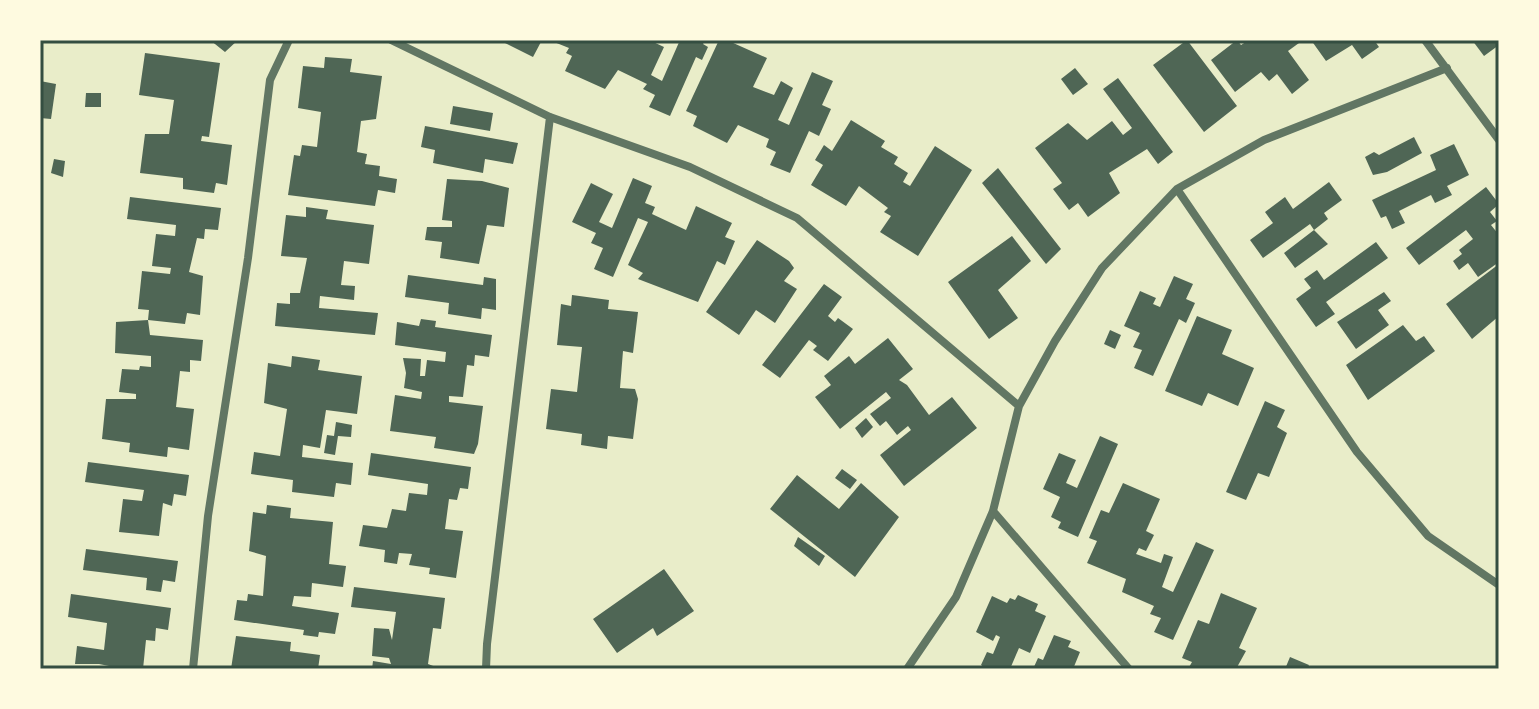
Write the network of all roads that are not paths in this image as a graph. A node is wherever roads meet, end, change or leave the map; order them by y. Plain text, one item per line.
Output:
1 (289, 40) edge
2 (391, 40) edge
3 (1425, 40) edge
4 (1447, 68) junction
5 (550, 117) junction
6 (1499, 140) edge
7 (1177, 189) junction
8 (1019, 406) junction
9 (993, 511) junction
10 (1499, 585) edge
11 (193, 669) edge
12 (486, 669) edge
13 (907, 669) edge
14 (1129, 669) edge

1 - 11 street
2 - 5 street
3 - 4 street
4 - 6 street
4 - 7 street
5 - 8 street
5 - 12 street
7 - 8 street
7 - 10 street
8 - 9 street
9 - 13 street
9 - 14 street

